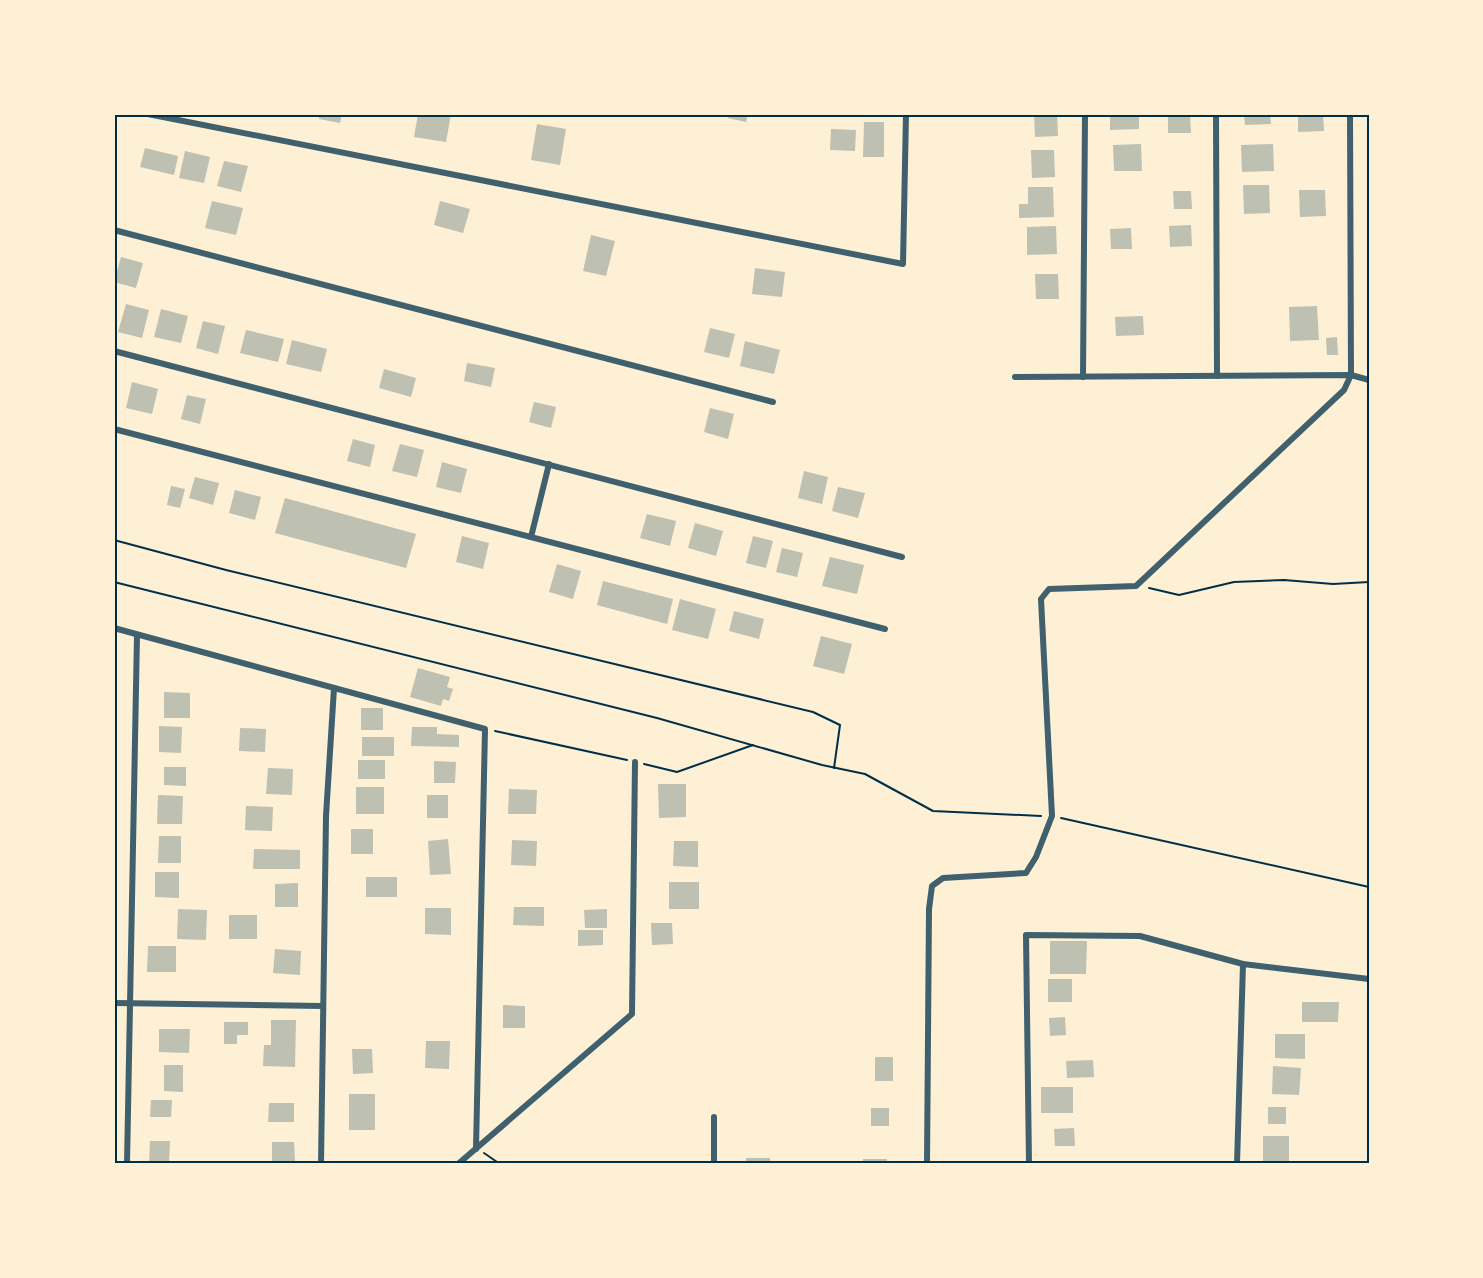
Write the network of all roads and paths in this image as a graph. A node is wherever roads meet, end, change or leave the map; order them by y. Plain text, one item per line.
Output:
1 (148, 114) edge
2 (906, 114) edge
3 (1085, 114) edge
4 (1216, 114) edge
5 (1350, 114) edge
6 (114, 230) edge
7 (114, 351) edge
8 (1351, 375) junction
9 (1217, 376) junction
10 (1015, 377) dead end
11 (1083, 377) junction
12 (1369, 380) edge
13 (773, 402) dead end
14 (114, 429) edge
15 (549, 464) junction
16 (531, 537) junction
17 (114, 540) edge
18 (902, 557) dead end
19 (114, 582) edge
20 (1369, 582) edge
21 (1136, 586) junction
22 (114, 628) edge
23 (885, 629) dead end
24 (137, 635) junction
25 (334, 688) junction
26 (485, 729) junction
27 (753, 745) junction
28 (634, 762) junction
29 (834, 768) junction
30 (1052, 816) junction
31 (1369, 887) edge
32 (1243, 964) junction
33 (1369, 979) edge
34 (114, 1002) edge
35 (129, 1003) junction
36 (323, 1006) junction
37 (714, 1117) dead end
38 (476, 1149) junction
39 (127, 1164) edge
40 (321, 1164) edge
41 (458, 1164) edge
42 (500, 1164) edge
43 (714, 1164) edge
44 (927, 1164) edge
45 (1029, 1164) edge
46 (1237, 1164) edge

1 - 2 street
3 - 11 street
4 - 9 street
5 - 8 street
6 - 13 street
7 - 15 street
8 - 9 street
8 - 12 street
8 - 21 street
9 - 11 street
10 - 11 street
14 - 16 street
15 - 16 street
15 - 18 street
16 - 23 street
17 - 29 path
19 - 27 path
20 - 21 path
21 - 30 street
22 - 24 street
24 - 25 street
24 - 35 street
25 - 26 street
25 - 36 street
26 - 28 path
26 - 38 street
27 - 28 path
27 - 29 path
28 - 38 street
29 - 30 path
30 - 31 path
30 - 44 street
32 - 33 street
32 - 45 street
32 - 46 street
34 - 35 street
35 - 36 street
35 - 39 street
36 - 40 street
37 - 43 street
38 - 41 street
38 - 42 path

